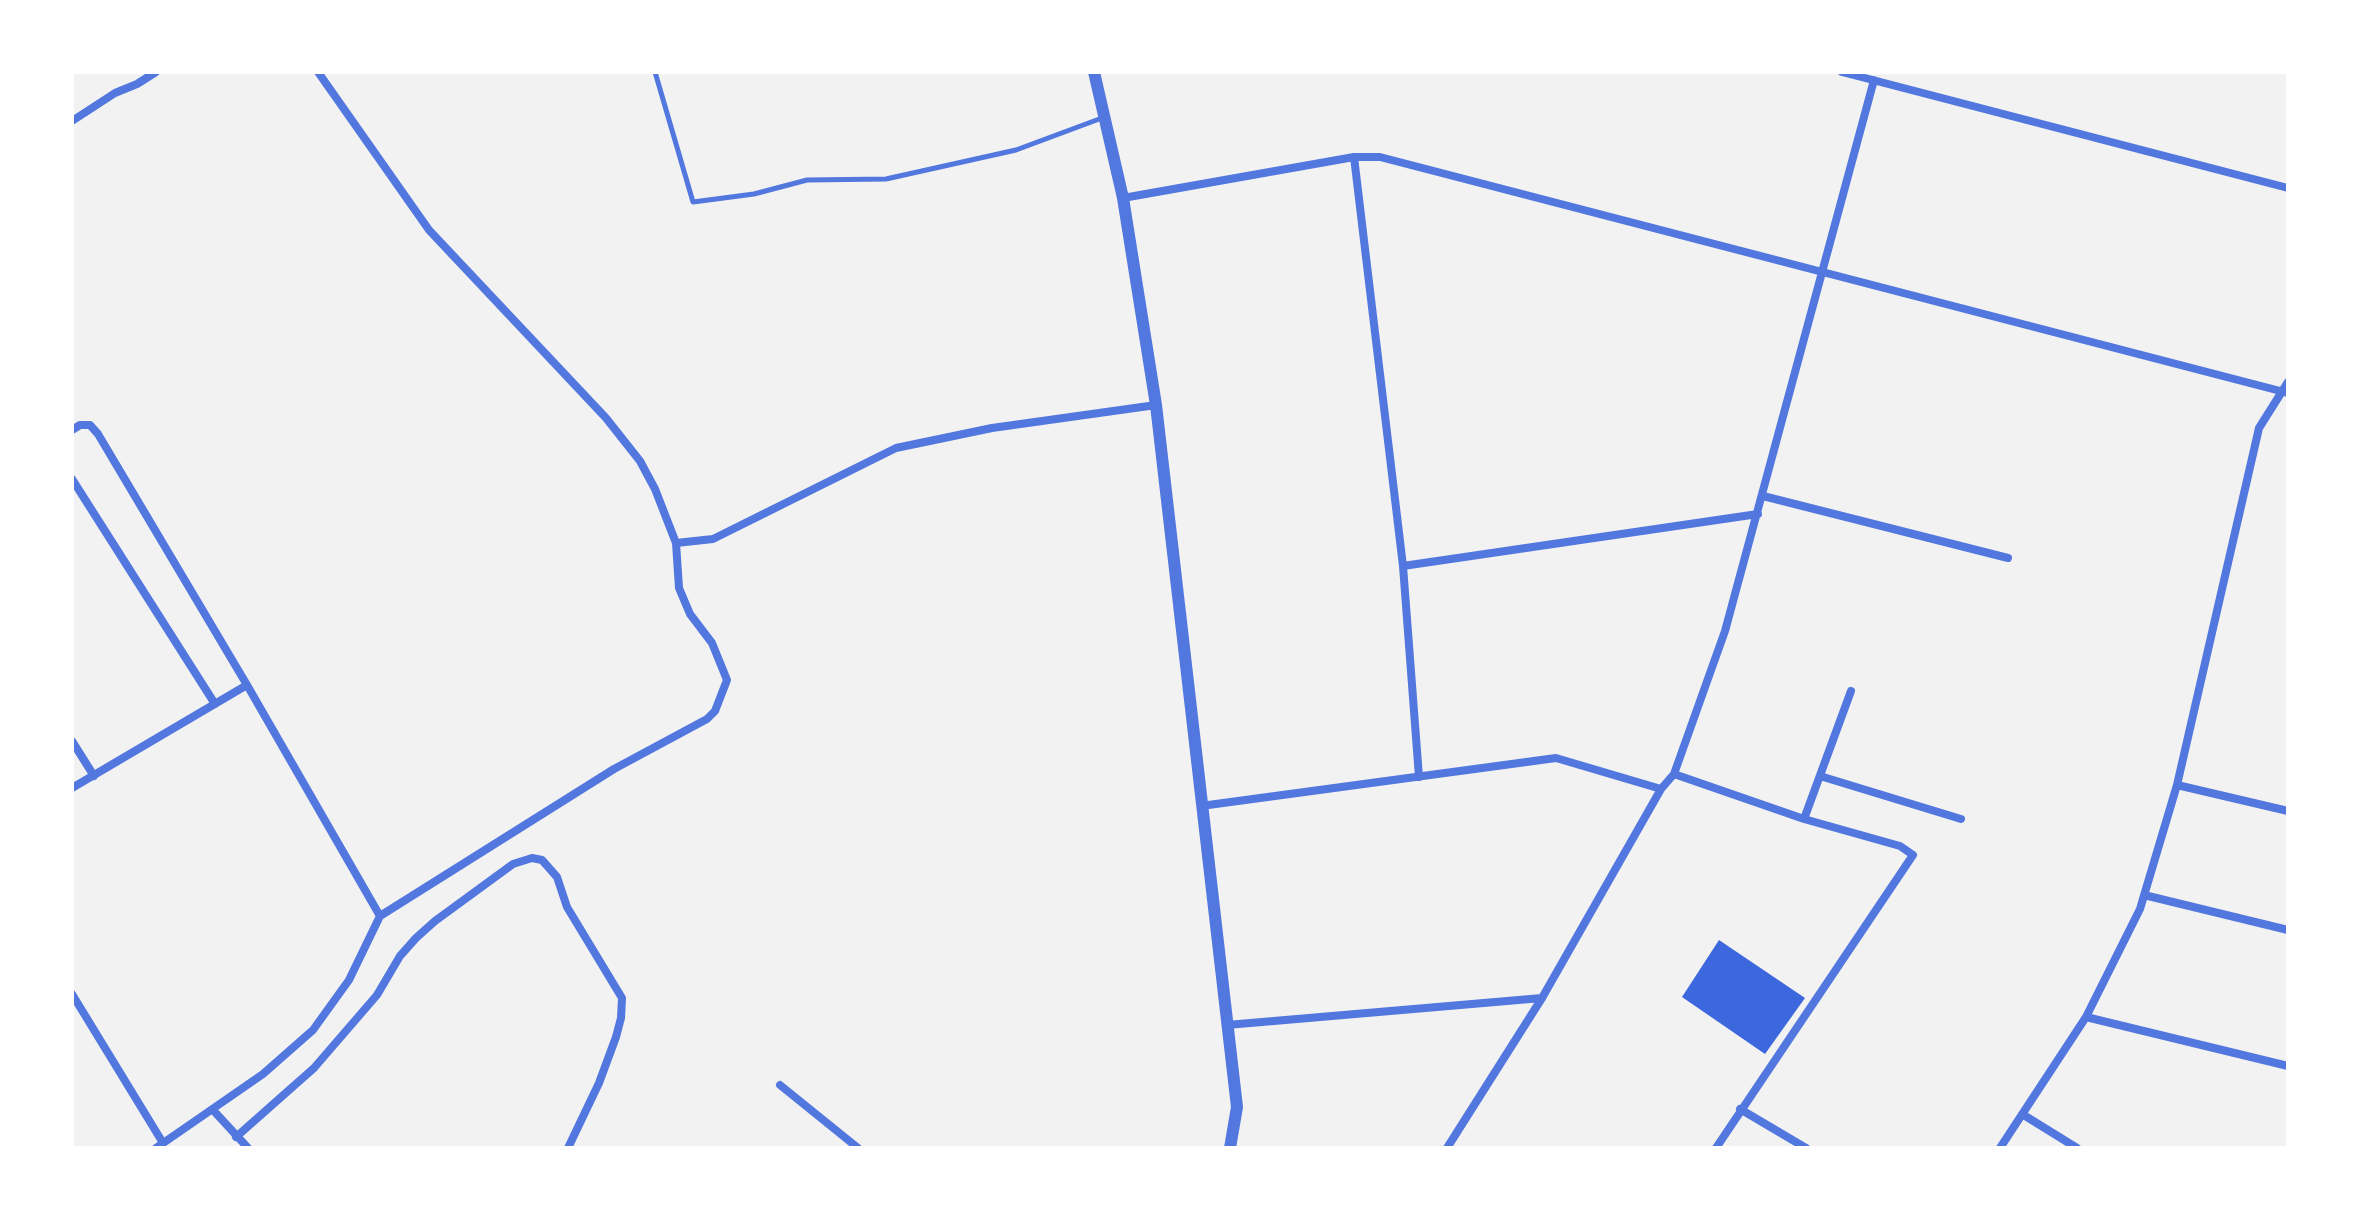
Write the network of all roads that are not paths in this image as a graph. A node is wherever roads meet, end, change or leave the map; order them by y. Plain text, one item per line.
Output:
1 (156, 72) edge
2 (318, 72) edge
3 (655, 72) edge
4 (1094, 72) edge
5 (1842, 72) edge
6 (1874, 80) junction
7 (1103, 118) junction
8 (72, 121) edge
9 (1354, 157) junction
10 (2288, 188) edge
11 (1123, 198) junction
12 (1823, 274) junction
13 (2288, 382) edge
14 (2284, 392) edge
15 (1156, 405) junction
16 (72, 430) edge
17 (72, 479) edge
18 (1763, 496) junction
19 (1758, 514) junction
20 (676, 543) junction
21 (2008, 558) dead end
22 (1403, 566) junction
23 (247, 685) junction
24 (1851, 691) dead end
25 (215, 704) junction
26 (72, 741) edge
27 (1674, 774) junction
28 (94, 776) junction
29 (1820, 776) junction
30 (1419, 777) junction
31 (2177, 785) junction
32 (72, 788) edge
33 (1661, 789) junction
34 (1201, 806) junction
35 (2288, 811) edge
36 (1804, 819) junction
37 (1961, 819) dead end
38 (2144, 895) junction
39 (380, 916) junction
40 (2288, 930) edge
41 (72, 994) edge
42 (1542, 998) junction
43 (2086, 1017) junction
44 (1227, 1025) junction
45 (2288, 1066) edge
46 (780, 1085) dead end
47 (1740, 1109) junction
48 (213, 1110) junction
49 (2022, 1114) junction
50 (236, 1137) junction
51 (159, 1145) edge
52 (248, 1148) edge
53 (568, 1148) edge
54 (858, 1148) edge
55 (1230, 1148) edge
56 (1447, 1148) edge
57 (1716, 1148) edge
58 (1806, 1148) edge
59 (2000, 1148) edge
60 (2077, 1148) edge

1 - 8 street
2 - 20 street
3 - 7 lane
4 - 7 street
5 - 6 street
6 - 10 street
6 - 12 street
7 - 11 street
9 - 11 street
9 - 12 street
9 - 22 street
11 - 15 street
12 - 14 street
12 - 18 street
13 - 14 street
14 - 31 street
15 - 20 street
15 - 34 street
16 - 23 street
17 - 25 street
18 - 19 street
18 - 21 street
19 - 22 street
19 - 27 street
20 - 39 street
22 - 30 street
23 - 25 street
23 - 39 street
24 - 29 street
25 - 28 street
26 - 28 street
27 - 33 street
27 - 36 street
28 - 32 street
29 - 36 street
29 - 37 street
30 - 33 street
30 - 34 street
31 - 35 street
31 - 38 street
33 - 42 street
34 - 44 street
36 - 47 street
38 - 40 street
38 - 43 street
39 - 48 street
41 - 51 street
42 - 44 street
42 - 56 street
43 - 45 street
43 - 49 street
44 - 55 street
46 - 54 street
47 - 57 street
47 - 58 street
48 - 50 street
48 - 51 street
49 - 59 street
49 - 60 street
50 - 52 street
50 - 53 street

